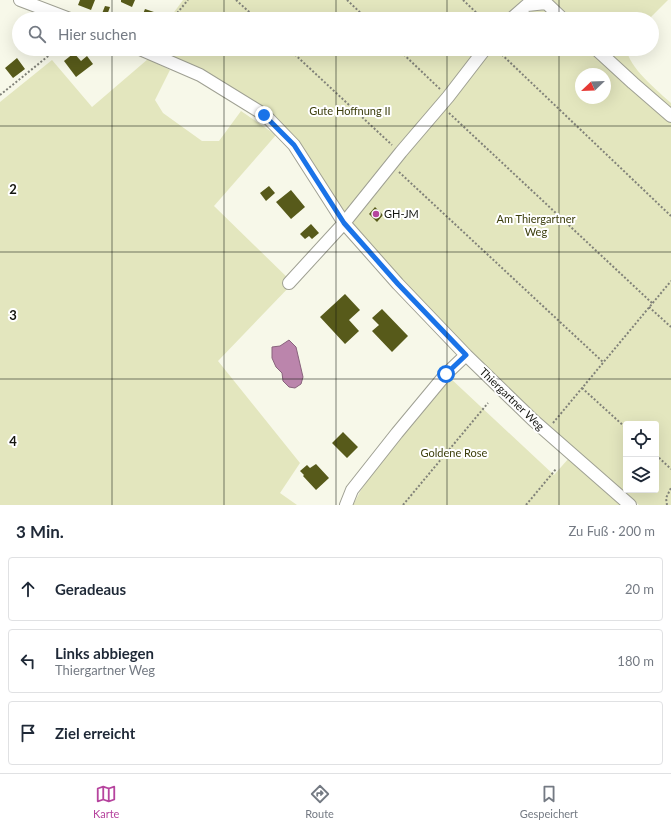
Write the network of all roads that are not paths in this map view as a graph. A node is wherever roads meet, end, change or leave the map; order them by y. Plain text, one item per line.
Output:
1 (20, 0) edge
2 (52, 12) edge
3 (519, 12) edge
4 (556, 12) edge
5 (156, 56) edge
6 (480, 56) edge
7 (604, 56) edge
8 (671, 116) edge
9 (344, 223) junction
10 (289, 283) dead end
11 (466, 355) junction
12 (346, 505) edge
13 (630, 505) edge

1 - 2 street
3 - 4 street
5 - 9 street, Thiergartner Weg
6 - 9 street
7 - 8 street
9 - 10 street
9 - 11 street, Thiergartner Weg
11 - 12 street
11 - 13 street, Thiergartner Weg

